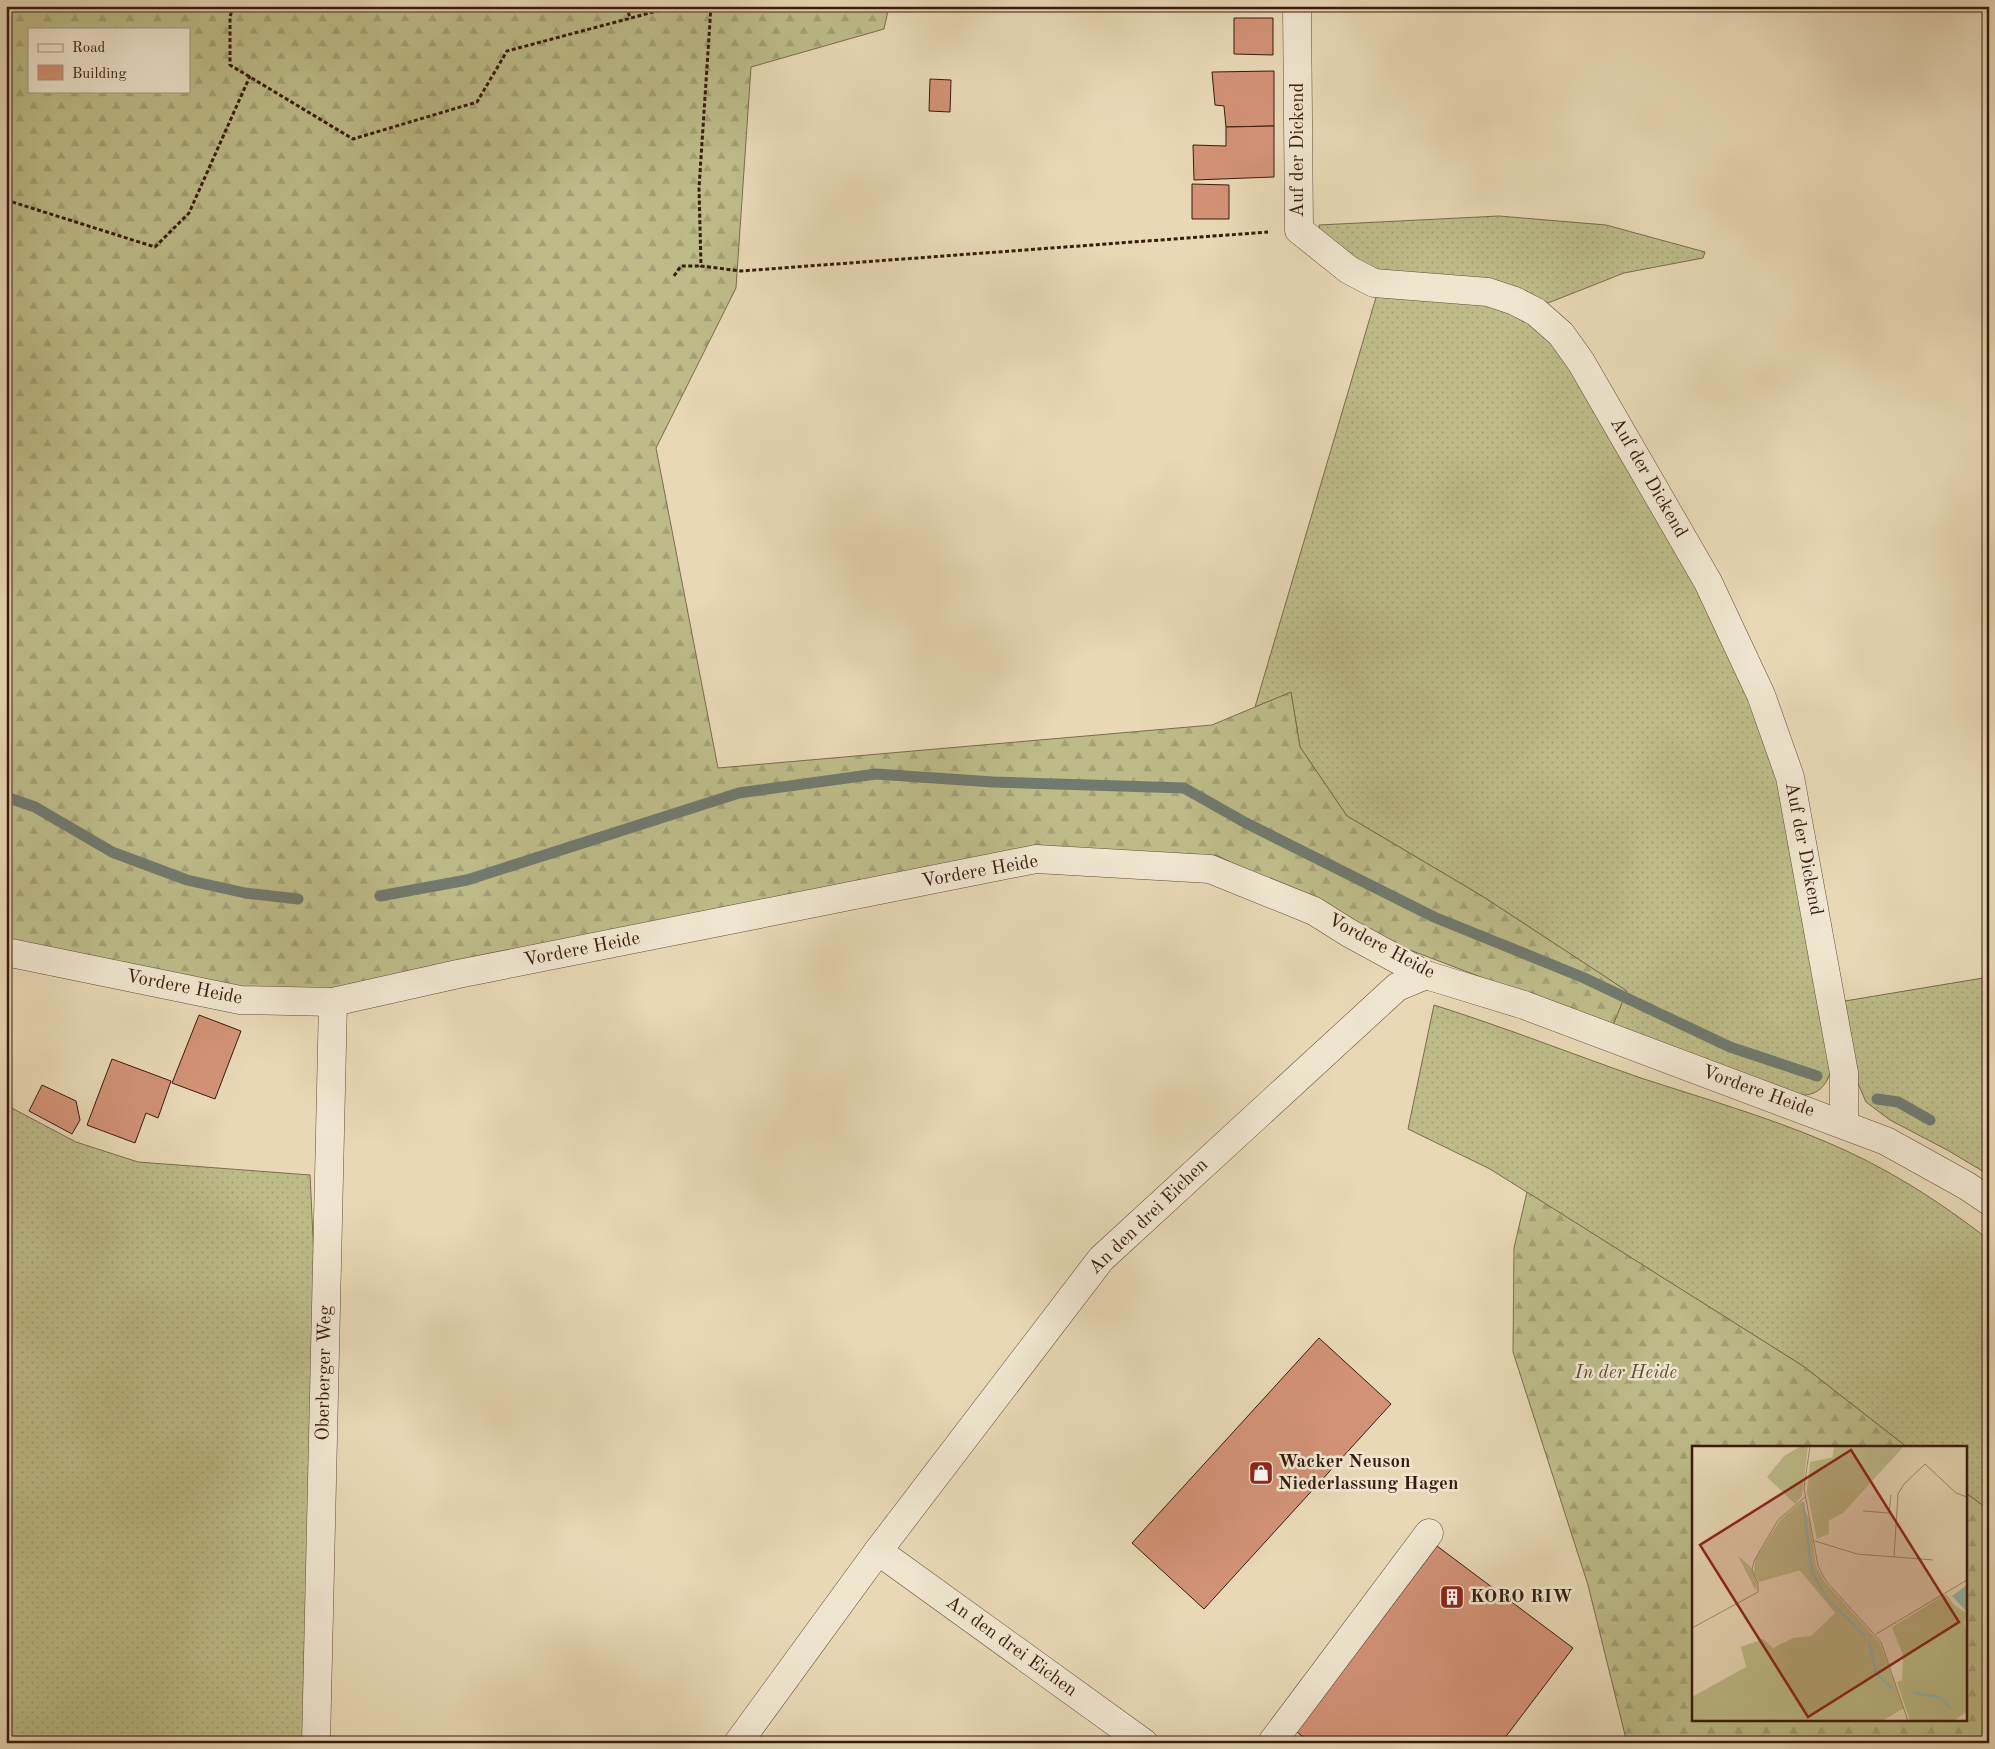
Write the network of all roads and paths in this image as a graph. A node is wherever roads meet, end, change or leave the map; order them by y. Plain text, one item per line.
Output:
1 (233, 6) edge
2 (627, 6) edge
3 (676, 6) edge
4 (711, 6) edge
5 (1297, 6) edge
6 (630, 19) junction
7 (250, 76) junction
8 (6, 200) edge
9 (1299, 230) junction
10 (701, 266) junction
11 (674, 276) dead end
12 (6, 952) edge
13 (1426, 975) junction
14 (333, 1002) junction
15 (1844, 1124) junction
16 (1989, 1202) edge
17 (1429, 1533) dead end
18 (878, 1551) junction
19 (316, 1743) edge
20 (738, 1743) edge
21 (1144, 1743) edge
22 (1275, 1743) edge

1 - 7 path
2 - 6 path
3 - 6 path
4 - 10 path
5 - 9 street, Auf der Dickend
6 - 7 path
7 - 8 path
9 - 10 path
9 - 15 street, Auf der Dickend
10 - 11 path
12 - 14 street, Vordere Heide
13 - 14 street, Vordere Heide
13 - 15 street, Vordere Heide
13 - 18 street, An den drei Eichen
14 - 19 street, Oberberger Weg
15 - 16 street, Vordere Heide
17 - 22 street
18 - 20 street, An den drei Eichen
18 - 21 street, An den drei Eichen

